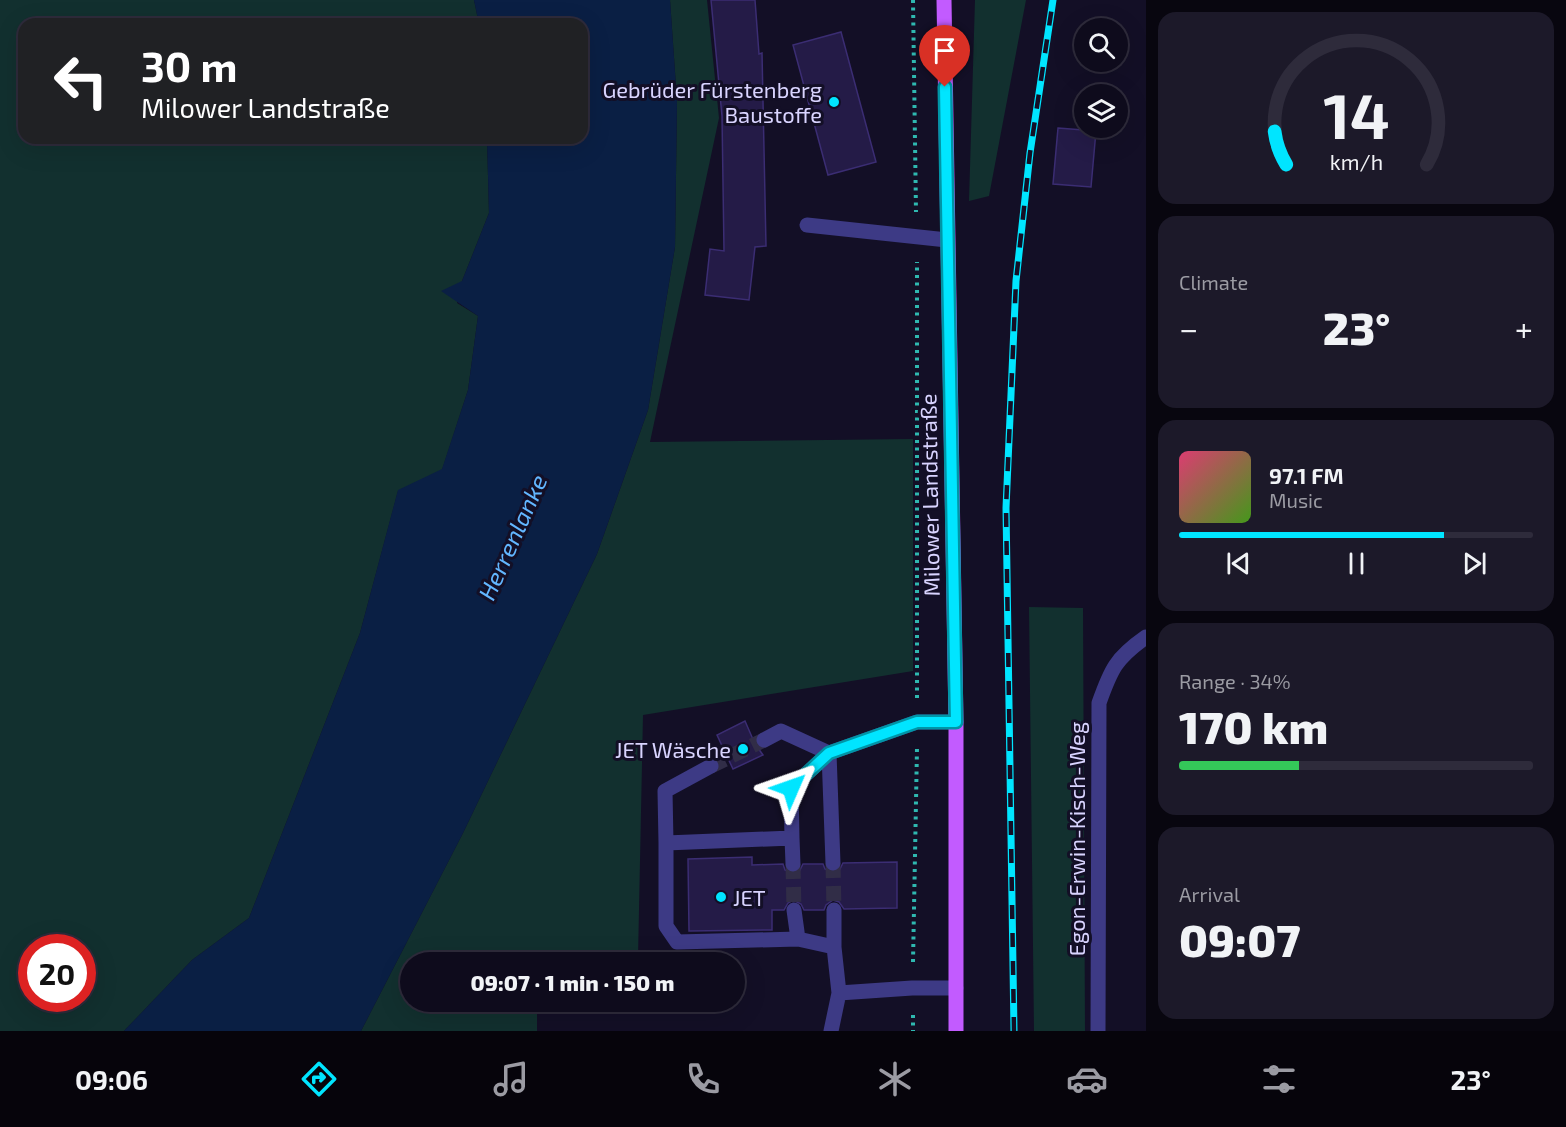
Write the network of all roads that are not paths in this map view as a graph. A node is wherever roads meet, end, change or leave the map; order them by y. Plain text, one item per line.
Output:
1 (944, 0) edge
2 (807, 225) dead end
3 (947, 240) junction
4 (1146, 637) edge
5 (956, 722) junction
6 (764, 740) tunnel mouth
7 (829, 753) junction
8 (711, 766) tunnel mouth
9 (792, 838) junction
10 (666, 843) junction
11 (833, 863) tunnel mouth
12 (793, 864) tunnel mouth
13 (794, 910) tunnel mouth
14 (834, 910) tunnel mouth
15 (798, 939) junction
16 (834, 947) junction
17 (956, 988) junction
18 (839, 993) junction
19 (831, 1031) edge
20 (956, 1031) edge
21 (1098, 1031) edge

1 - 3 main road, Milower Landstraße
2 - 3 street
3 - 5 main road, Milower Landstraße
4 - 21 street, Egon-Erwin-Kisch-Weg
5 - 7 street
5 - 17 main road, Milower Landstraße
6 - 7 street
7 - 9 street
7 - 11 street
8 - 10 street
9 - 10 street
9 - 12 street
10 - 15 street
13 - 15 street
14 - 16 street
15 - 16 street
16 - 18 street
17 - 18 street
17 - 20 main road, Milower Landstraße
18 - 19 street

